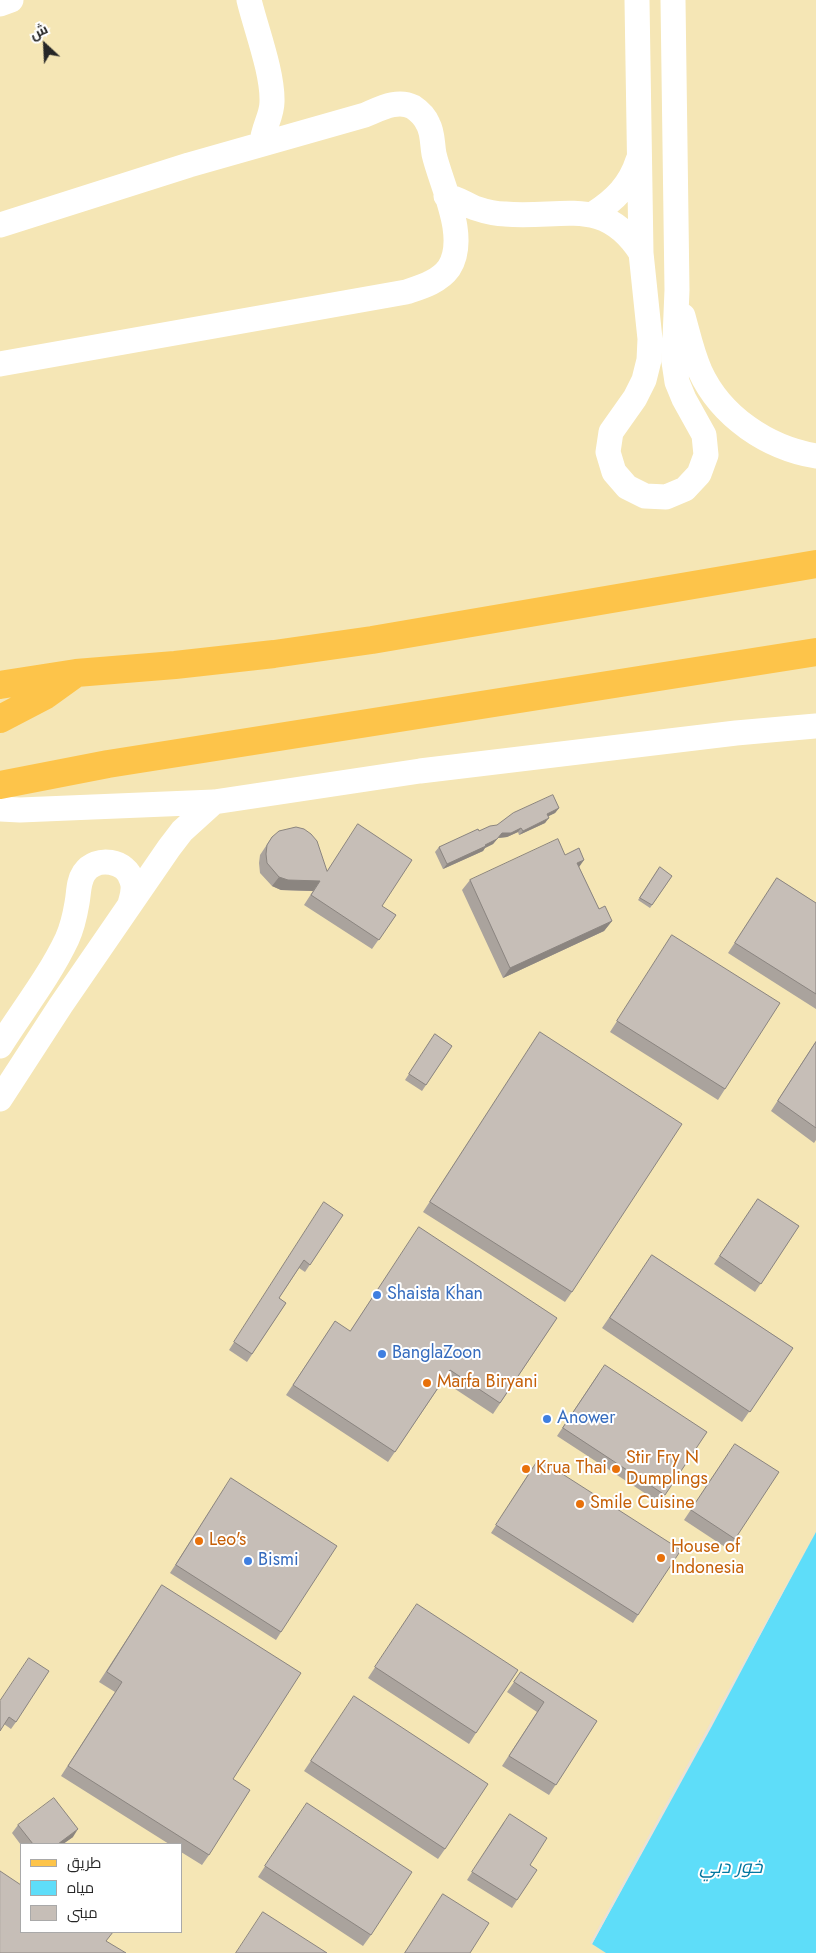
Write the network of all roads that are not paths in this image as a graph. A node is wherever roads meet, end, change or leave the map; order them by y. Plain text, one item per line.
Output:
1 (11, 0) edge
2 (249, 0) edge
3 (637, 0) edge
4 (673, 0) edge
5 (0, 4) edge
6 (272, 88) junction
7 (298, 133) junction
8 (262, 143) junction
9 (640, 156) junction
10 (446, 196) junction
11 (505, 214) junction
12 (593, 214) junction
13 (454, 223) junction
14 (0, 225) edge
15 (641, 252) junction
16 (678, 290) junction
17 (0, 364) edge
18 (816, 456) edge
19 (816, 564) edge
20 (816, 652) edge
21 (76, 673) junction
22 (0, 685) edge
23 (0, 719) edge
24 (816, 726) edge
25 (0, 785) edge
26 (214, 802) junction
27 (0, 809) edge
28 (130, 904) junction
29 (0, 1046) edge
30 (0, 1099) edge

1 - 5 street
2 - 6 street
3 - 9 street
4 - 16 street
6 - 7 street
6 - 8 street
7 - 8 street
7 - 10 street
8 - 14 street
9 - 12 street
9 - 15 street
10 - 11 street
10 - 13 street
11 - 12 street
11 - 13 street
12 - 15 street
13 - 17 street
15 - 16 street
16 - 18 street
19 - 21 main road
20 - 25 main road
21 - 22 main road
21 - 23 main road
24 - 26 street
26 - 27 street
26 - 28 street
28 - 29 street
28 - 30 street

